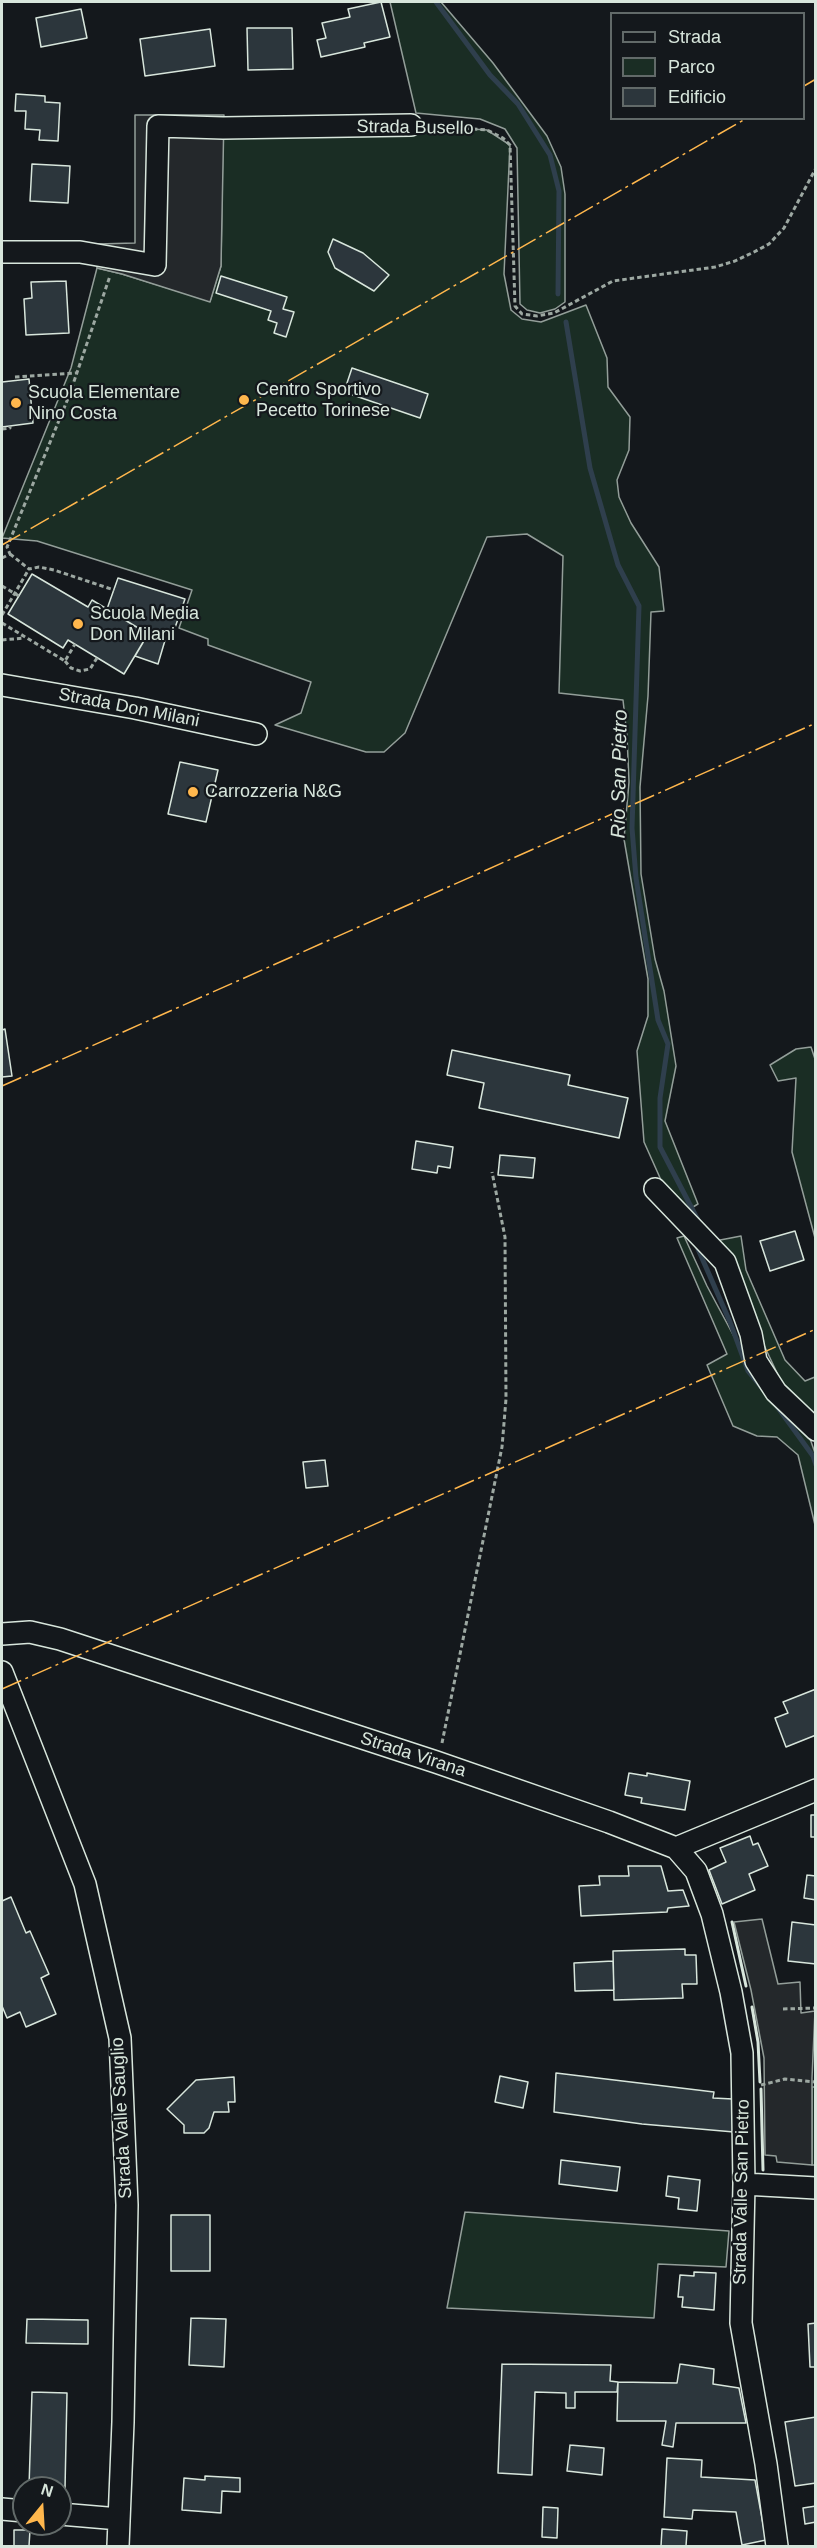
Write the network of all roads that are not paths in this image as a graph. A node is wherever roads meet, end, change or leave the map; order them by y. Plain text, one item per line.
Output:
1 (411, 125) road end
2 (2, 252) edge
3 (2, 685) edge
4 (256, 734) dead end
5 (655, 1189) dead end
6 (816, 1430) edge
7 (2, 1634) edge
8 (2, 1672) edge
9 (816, 1790) edge
10 (676, 1848) junction
11 (744, 2184) junction
12 (816, 2188) edge
13 (72, 2515) edge
14 (119, 2519) junction
15 (118, 2547) edge
16 (777, 2547) edge

1 - 2 street, Strada Busello
3 - 4 street, Strada Don Milani
5 - 6 street
7 - 10 street, Strada Virana
8 - 14 street, Strada Valle Sauglio
9 - 10 street
10 - 11 street, Strada Valle San Pietro
11 - 12 street
11 - 16 street, Strada Valle San Pietro
13 - 14 street
14 - 15 street, Strada Valle Sauglio

